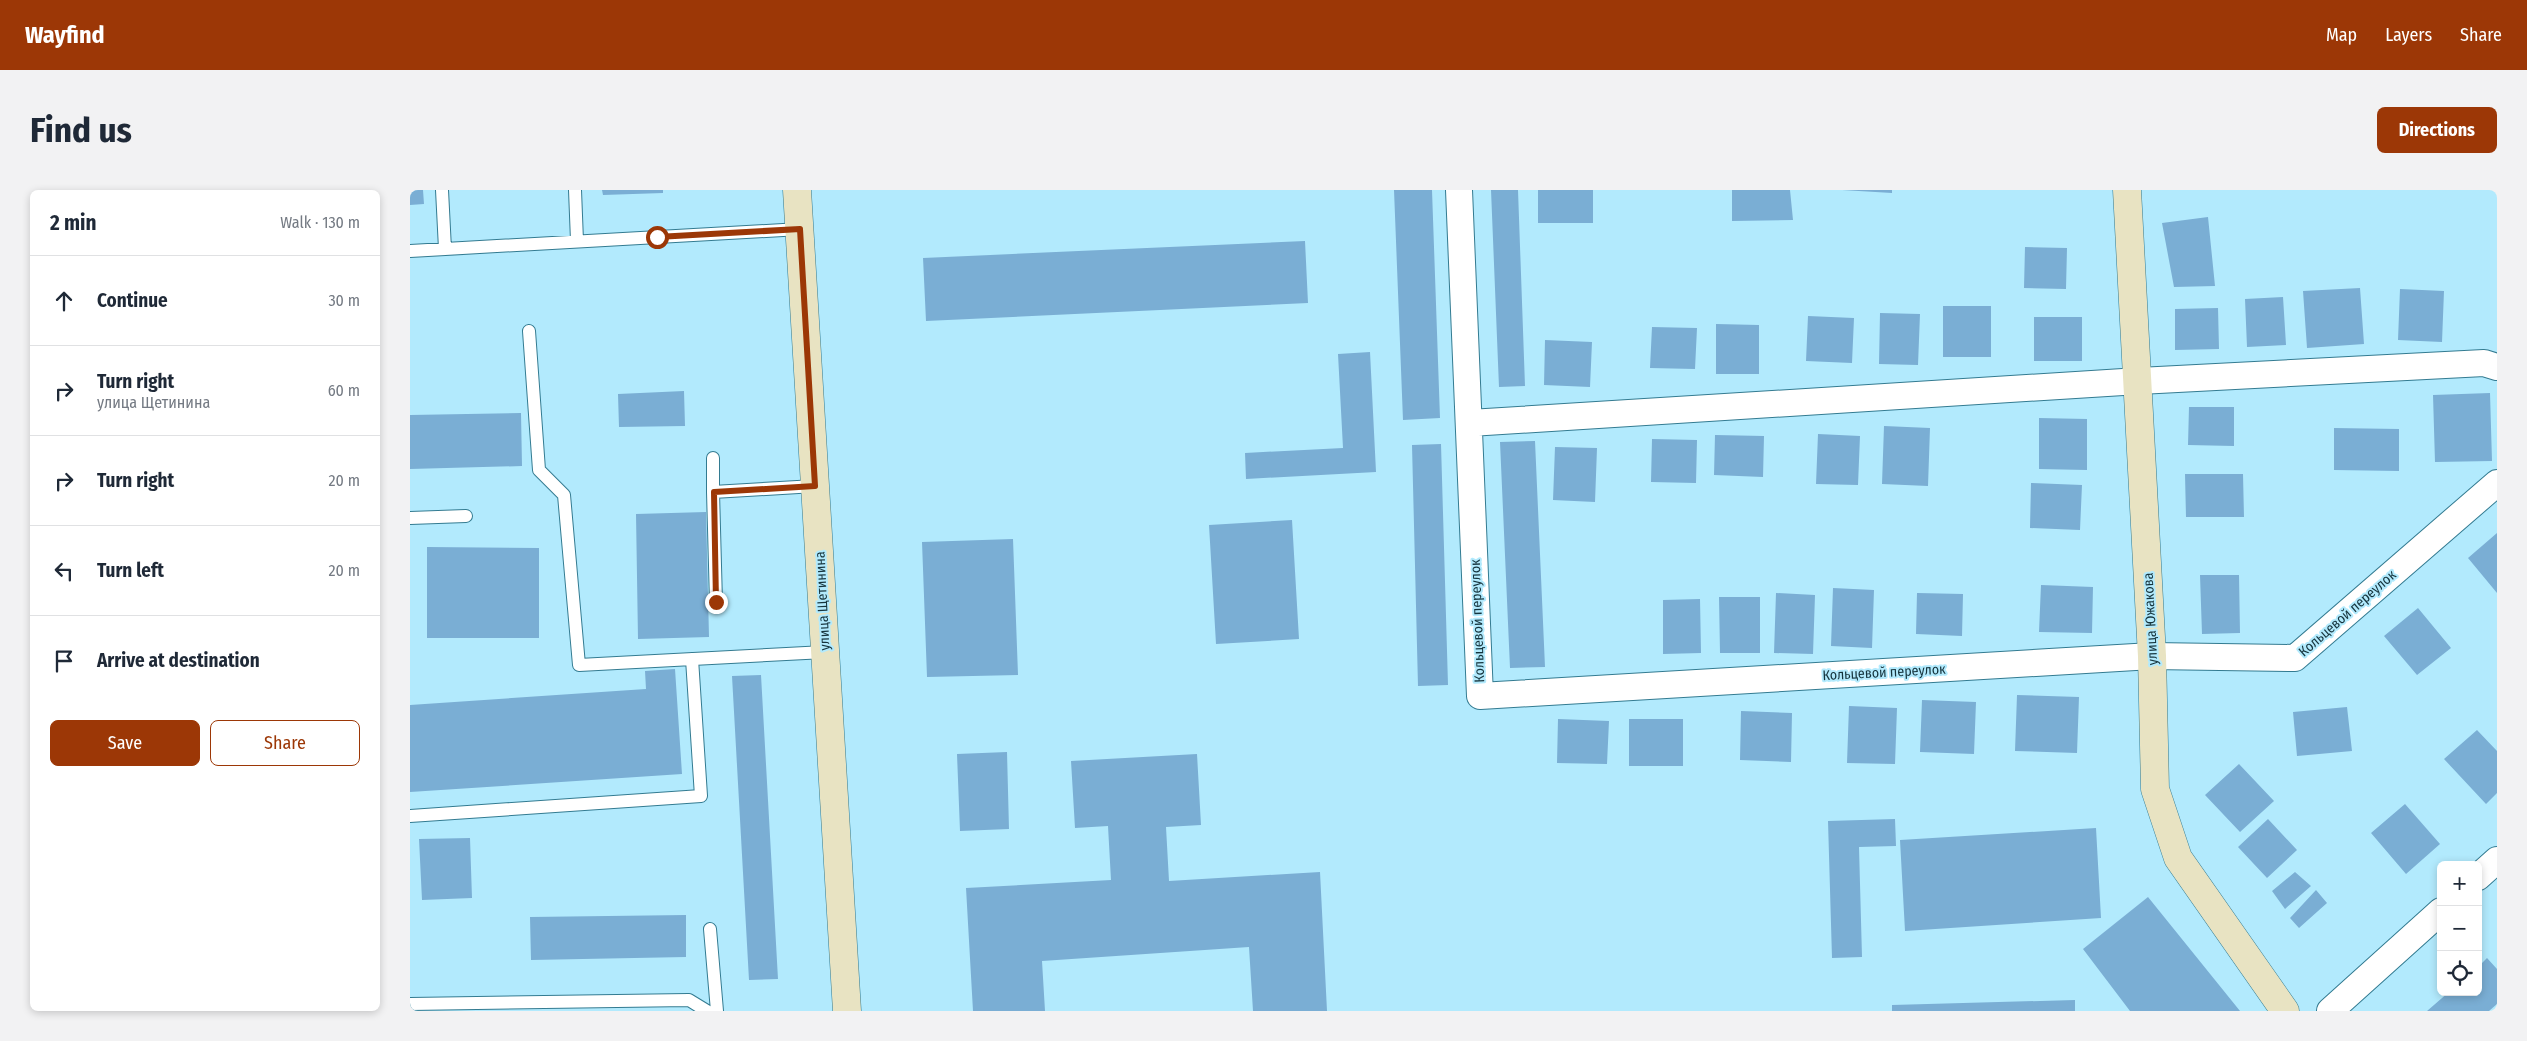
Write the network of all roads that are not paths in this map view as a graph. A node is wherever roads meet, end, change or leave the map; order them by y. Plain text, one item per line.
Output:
1 (442, 190) edge
2 (575, 190) edge
3 (797, 190) edge
4 (1459, 190) edge
5 (2127, 190) edge
6 (800, 229) junction
7 (577, 241) junction
8 (445, 249) junction
9 (410, 251) edge
10 (529, 331) dead end
11 (2497, 367) edge
12 (2139, 380) junction
13 (1470, 423) junction
14 (713, 458) dead end
15 (2497, 483) edge
16 (815, 486) junction
17 (714, 492) junction
18 (466, 516) dead end
19 (410, 518) edge
20 (716, 602) dead end
21 (825, 652) junction
22 (2152, 656) junction
23 (692, 659) junction
24 (410, 816) edge
25 (2497, 860) edge
26 (2482, 873) edge
27 (2437, 915) edge
28 (710, 929) dead end
29 (410, 1004) edge
30 (708, 1011) edge
31 (717, 1011) edge
32 (847, 1011) edge
33 (2285, 1011) edge
34 (2330, 1011) edge

1 - 8 lane
2 - 7 lane
3 - 6 street, улица Щетинина
4 - 13 street, Кольцевой переулок
5 - 12 street, улица Южакова
6 - 7 lane
6 - 16 street, улица Щетинина
7 - 8 lane
8 - 9 lane
10 - 23 lane
11 - 12 street
12 - 13 street
12 - 22 street, улица Южакова
13 - 22 street, Кольцевой переулок
14 - 17 lane
15 - 22 street, Кольцевой переулок
16 - 17 lane
16 - 21 street, улица Щетинина
17 - 20 lane
18 - 19 lane
21 - 23 lane
21 - 32 street, улица Щетинина
22 - 33 street, улица Южакова
23 - 24 lane
25 - 26 street
27 - 34 street
28 - 31 lane
29 - 30 lane

